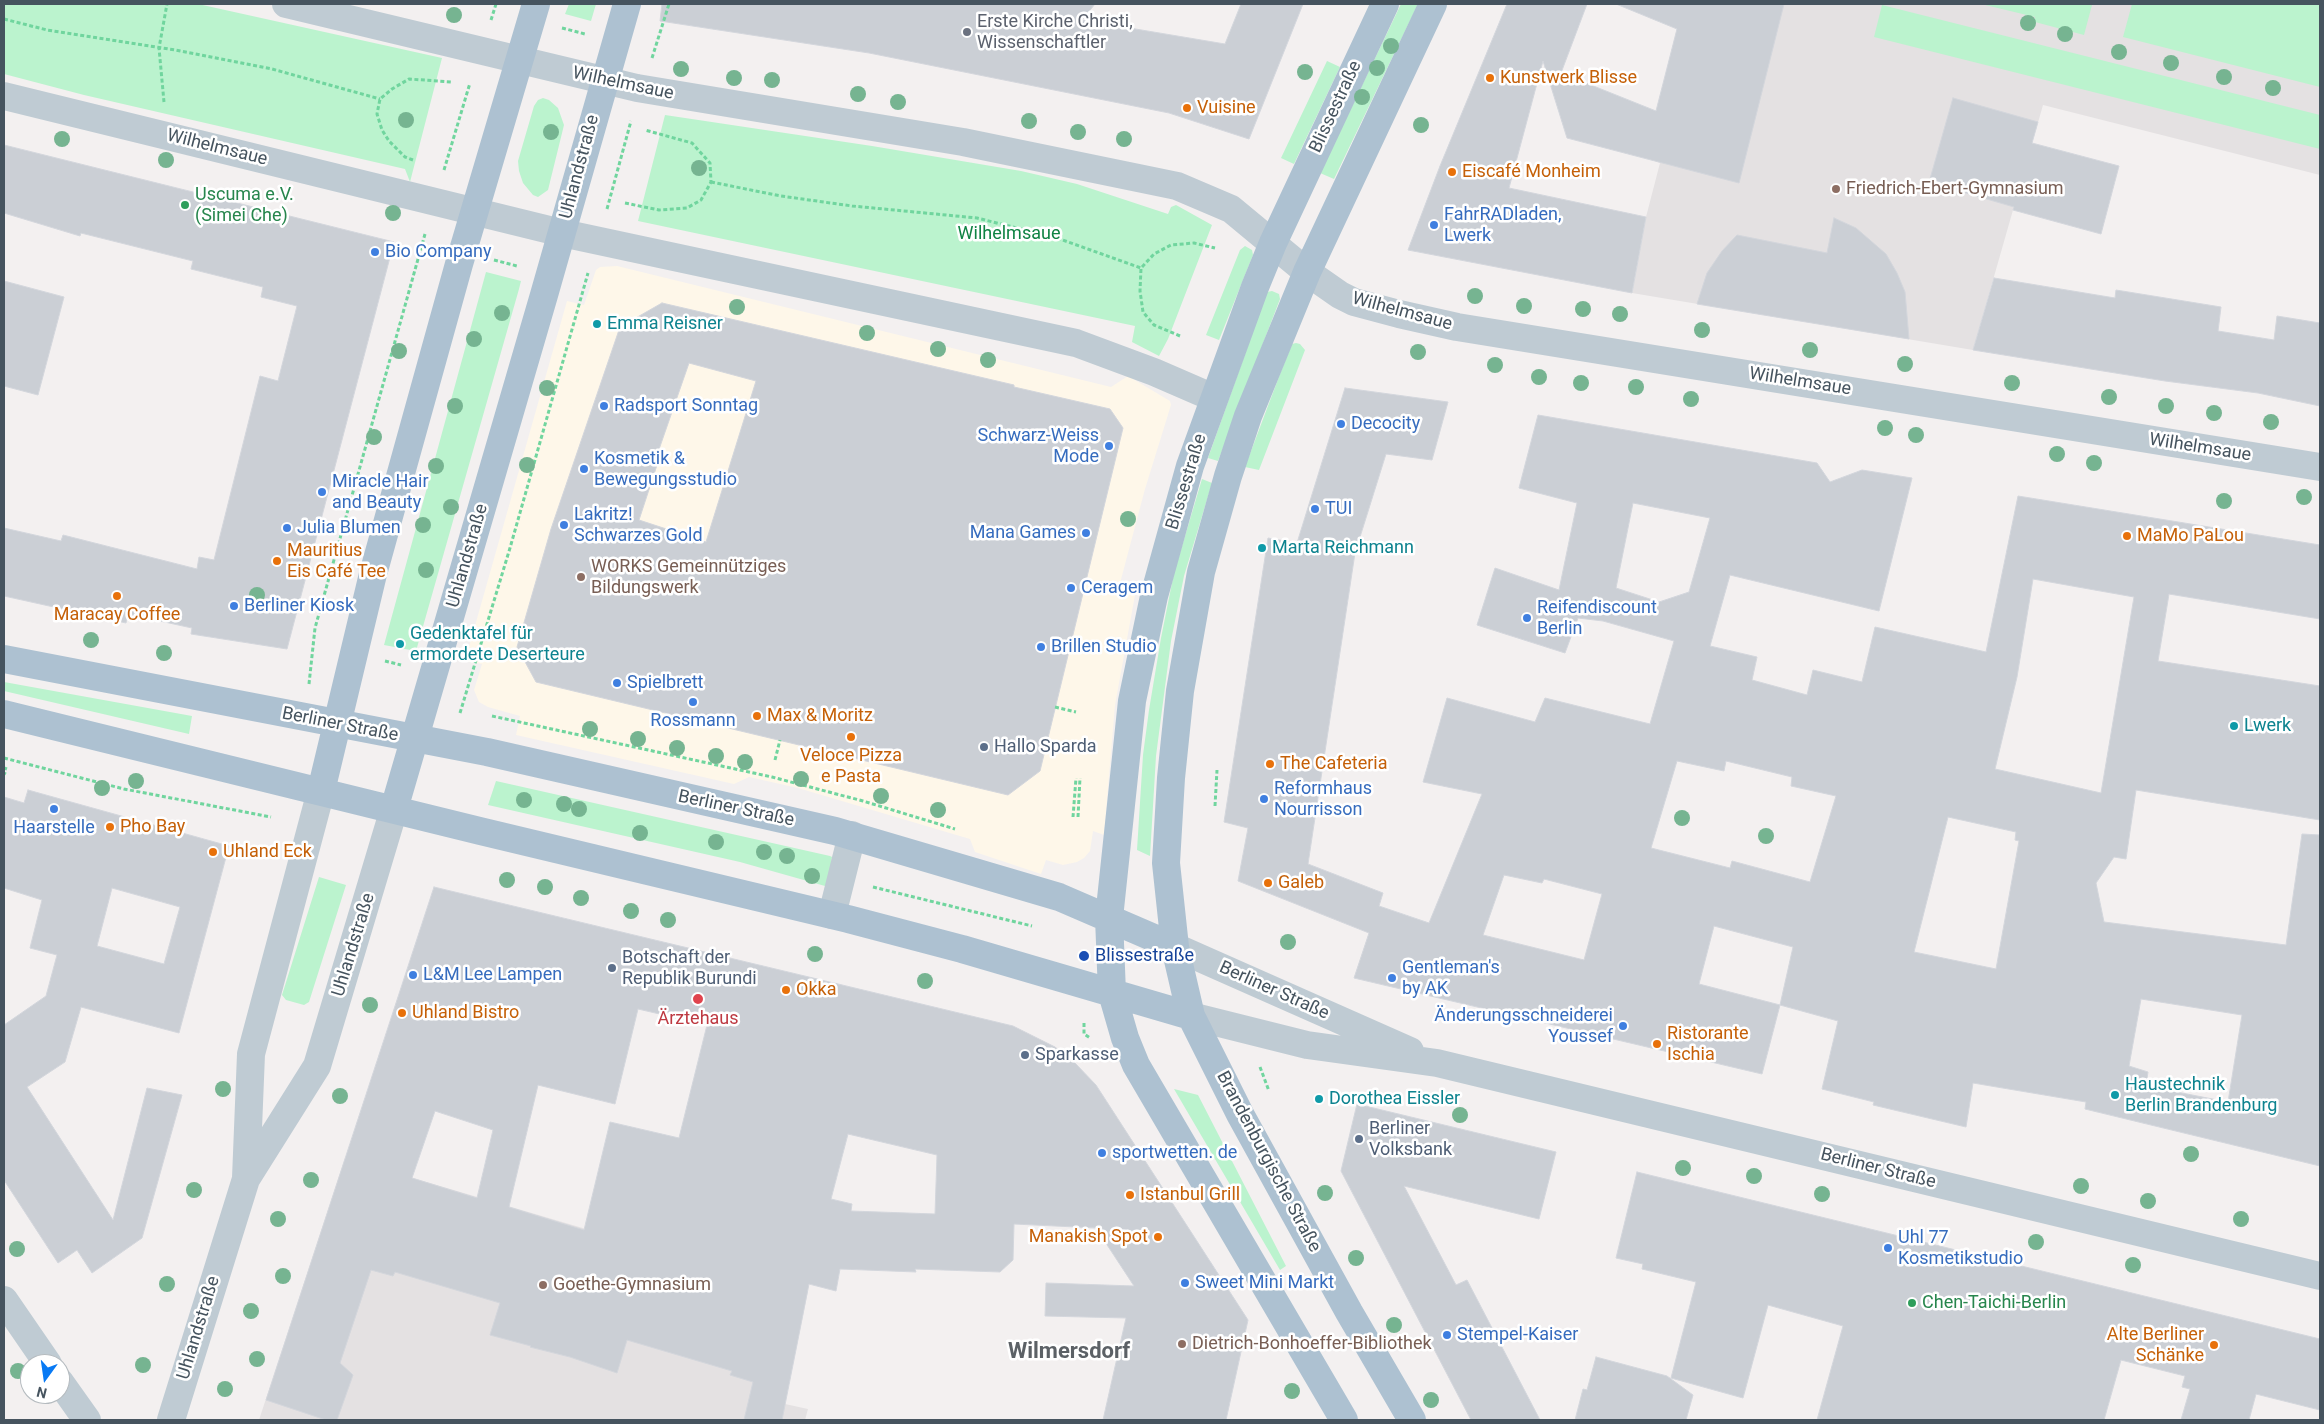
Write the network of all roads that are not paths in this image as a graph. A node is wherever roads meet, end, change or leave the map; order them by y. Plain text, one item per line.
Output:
1 (286, 4) edge
2 (536, 4) edge
3 (626, 4) edge
4 (1385, 4) edge
5 (1433, 4) edge
6 (518, 61) junction
7 (604, 81) junction
8 (4, 96) edge
9 (474, 211) junction
10 (562, 233) junction
11 (1273, 243) junction
12 (1307, 272) junction
13 (1214, 398) junction
14 (2320, 467) edge
15 (4, 659) edge
16 (4, 714) edge
17 (337, 724) junction
18 (414, 738) junction
19 (321, 791) junction
20 (394, 809) junction
21 (852, 835) junction
22 (832, 916) junction
23 (1109, 918) junction
24 (1175, 947) junction
25 (1112, 993) junction
26 (1191, 1016) junction
27 (1437, 1063) junction
28 (246, 1179) junction
29 (2320, 1276) edge
30 (4, 1300) edge
31 (41, 1354) edge
32 (70, 1396) edge
33 (87, 1420) edge
34 (171, 1420) edge
35 (1344, 1420) edge
36 (1412, 1420) edge

1 - 6 street, Wilhelmsaue
2 - 6 main road, Uhlandstraße
3 - 7 main road, Uhlandstraße
4 - 11 main road, Blissestraße
5 - 12 main road
6 - 7 street, Wilhelmsaue
6 - 9 main road, Uhlandstraße
7 - 10 main road, Uhlandstraße
7 - 11 street, Wilhelmsaue
8 - 9 street, Wilhelmsaue
9 - 10 street, Wilhelmsaue
9 - 17 main road, Uhlandstraße
10 - 13 street, Wilhelmsaue
10 - 18 main road, Uhlandstraße
11 - 12 street, Wilhelmsaue
11 - 13 main road, Blissestraße
12 - 14 street, Wilhelmsaue
12 - 24 main road
13 - 23 main road, Blissestraße
15 - 17 main road, Berliner Straße
16 - 19 main road, Berliner Straße
17 - 18 main road, Berliner Straße
17 - 19 main road, Uhlandstraße
18 - 20 main road, Uhlandstraße
18 - 21 main road, Berliner Straße
19 - 20 main road, Berliner Straße
19 - 28 street, Uhlandstraße
20 - 22 main road, Berliner Straße
20 - 28 street, Uhlandstraße
21 - 22 street
21 - 23 main road, Berliner Straße
22 - 25 main road, Berliner Straße
23 - 24 main road, Berliner Straße
23 - 25 main road, Blissestraße
24 - 26 main road, Brandenburgische Straße
24 - 27 street, Berliner Straße
25 - 26 main road, Berliner Straße
25 - 35 main road
26 - 27 street, Berliner Straße
26 - 36 main road, Brandenburgische Straße
27 - 29 street, Berliner Straße
28 - 34 street, Uhlandstraße
30 - 31 street
32 - 33 street

